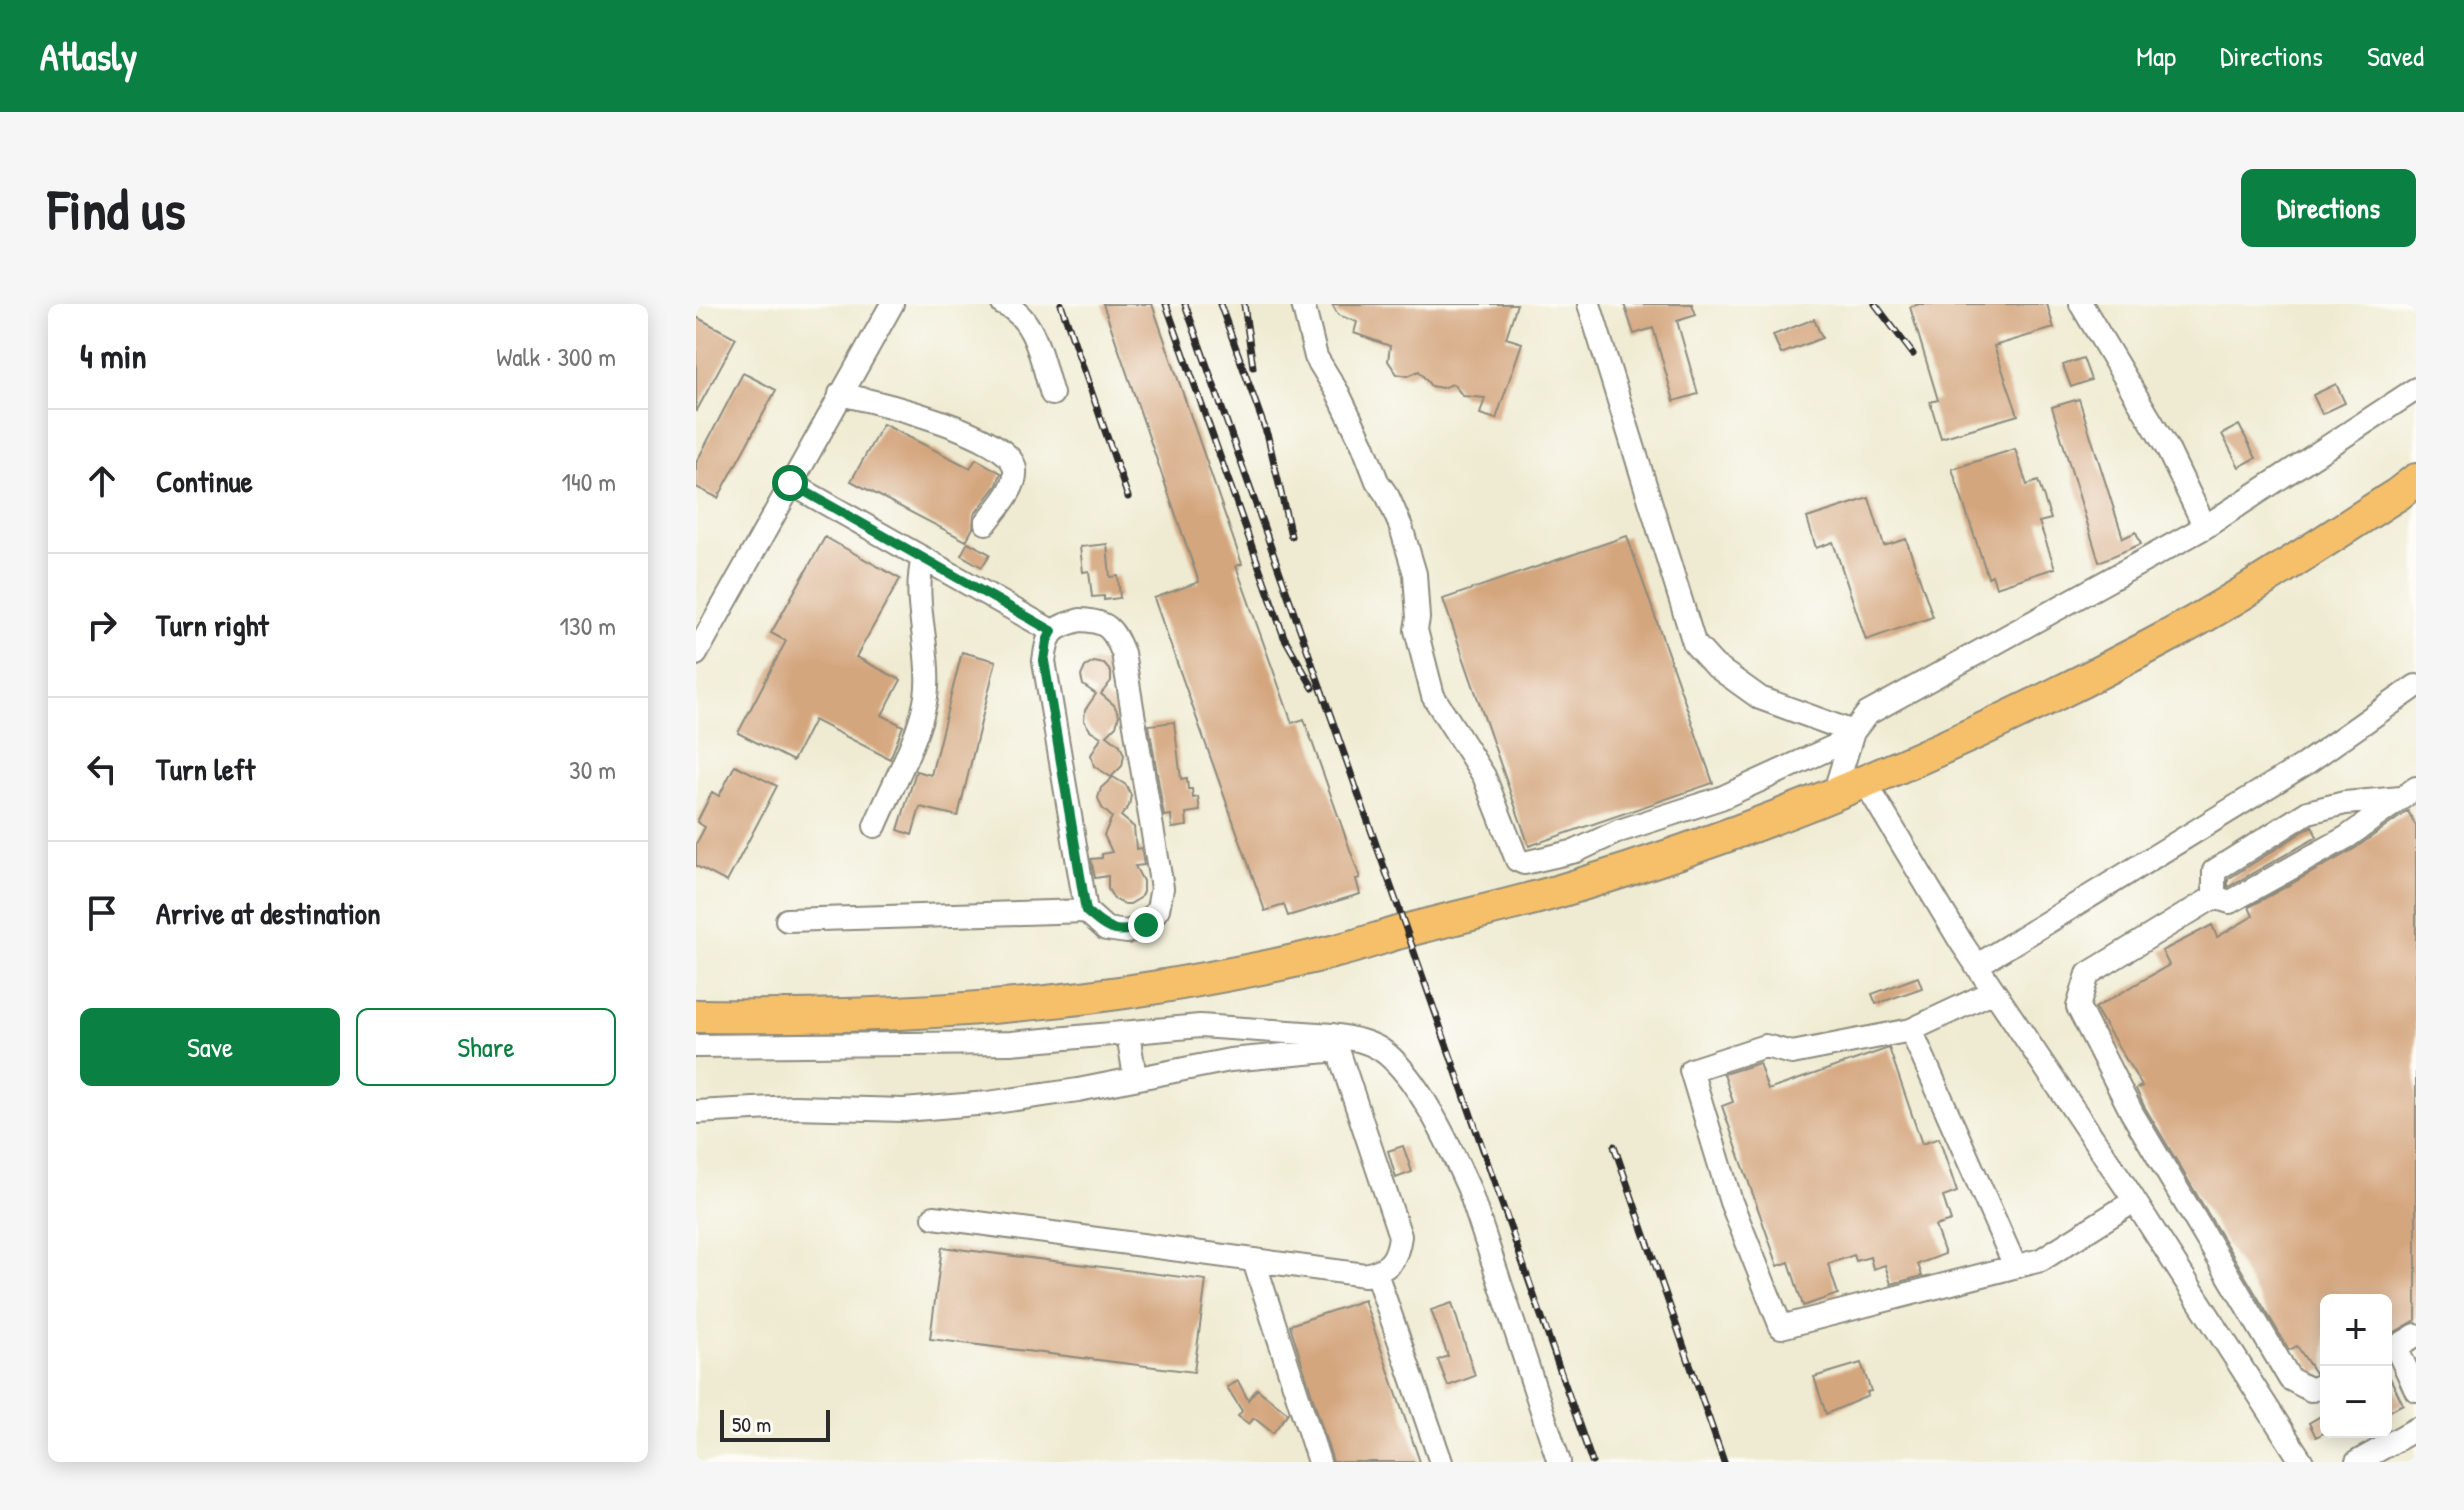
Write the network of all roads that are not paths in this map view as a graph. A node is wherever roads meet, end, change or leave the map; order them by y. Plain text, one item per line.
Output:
1 (892, 304) edge
2 (1003, 304) edge
3 (1303, 304) edge
4 (1589, 304) edge
5 (2081, 304) edge
6 (2416, 389) edge
7 (840, 394) junction
8 (1052, 394) dead end
9 (2416, 480) edge
10 (790, 483) junction
11 (986, 523) dead end
12 (2205, 527) junction
13 (923, 558) junction
14 (1052, 631) junction
15 (696, 654) edge
16 (2415, 691) edge
17 (1853, 732) junction
18 (1865, 782) junction
19 (2409, 793) edge
20 (1834, 794) junction
21 (875, 826) dead end
22 (2214, 897) junction
23 (1086, 911) junction
24 (787, 920) dead end
25 (1976, 966) junction
26 (1994, 991) junction
27 (960, 1009) junction
28 (696, 1016) edge
29 (1911, 1030) junction
30 (1128, 1034) junction
31 (1335, 1042) junction
32 (953, 1044) junction
33 (696, 1046) edge
34 (1135, 1077) junction
35 (696, 1112) edge
36 (2134, 1201) junction
37 (934, 1217) dead end
38 (1254, 1261) junction
39 (2015, 1266) junction
40 (1376, 1273) junction
41 (2416, 1335) edge
42 (2392, 1349) edge
43 (2392, 1352) edge
44 (2320, 1386) edge
45 (2416, 1390) edge
46 (2416, 1429) edge
47 (1319, 1462) edge
48 (1441, 1462) edge
49 (1559, 1462) edge
50 (2302, 1462) edge
51 (2357, 1462) edge

1 - 7 street
2 - 8 street
3 - 17 street
4 - 17 street
5 - 12 street
6 - 12 street
7 - 10 street
7 - 11 street
9 - 18 highway
10 - 13 street
10 - 15 street
12 - 17 street
13 - 14 street
13 - 21 street
14 - 23 street
14 - 23 street
16 - 25 street
17 - 20 street
18 - 20 highway
18 - 25 street
19 - 22 street
19 - 22 street
20 - 27 highway
22 - 44 street
23 - 24 street
25 - 26 street
26 - 29 street
26 - 36 street
27 - 28 highway
27 - 32 street
29 - 39 street
29 - 39 street
30 - 31 street
30 - 32 street
30 - 34 street
31 - 34 street
31 - 40 street
31 - 49 street
32 - 33 street
34 - 35 street
36 - 39 street
36 - 50 street
37 - 38 street
38 - 40 street
38 - 47 street
40 - 48 street
41 - 42 street
43 - 45 street
46 - 51 street

